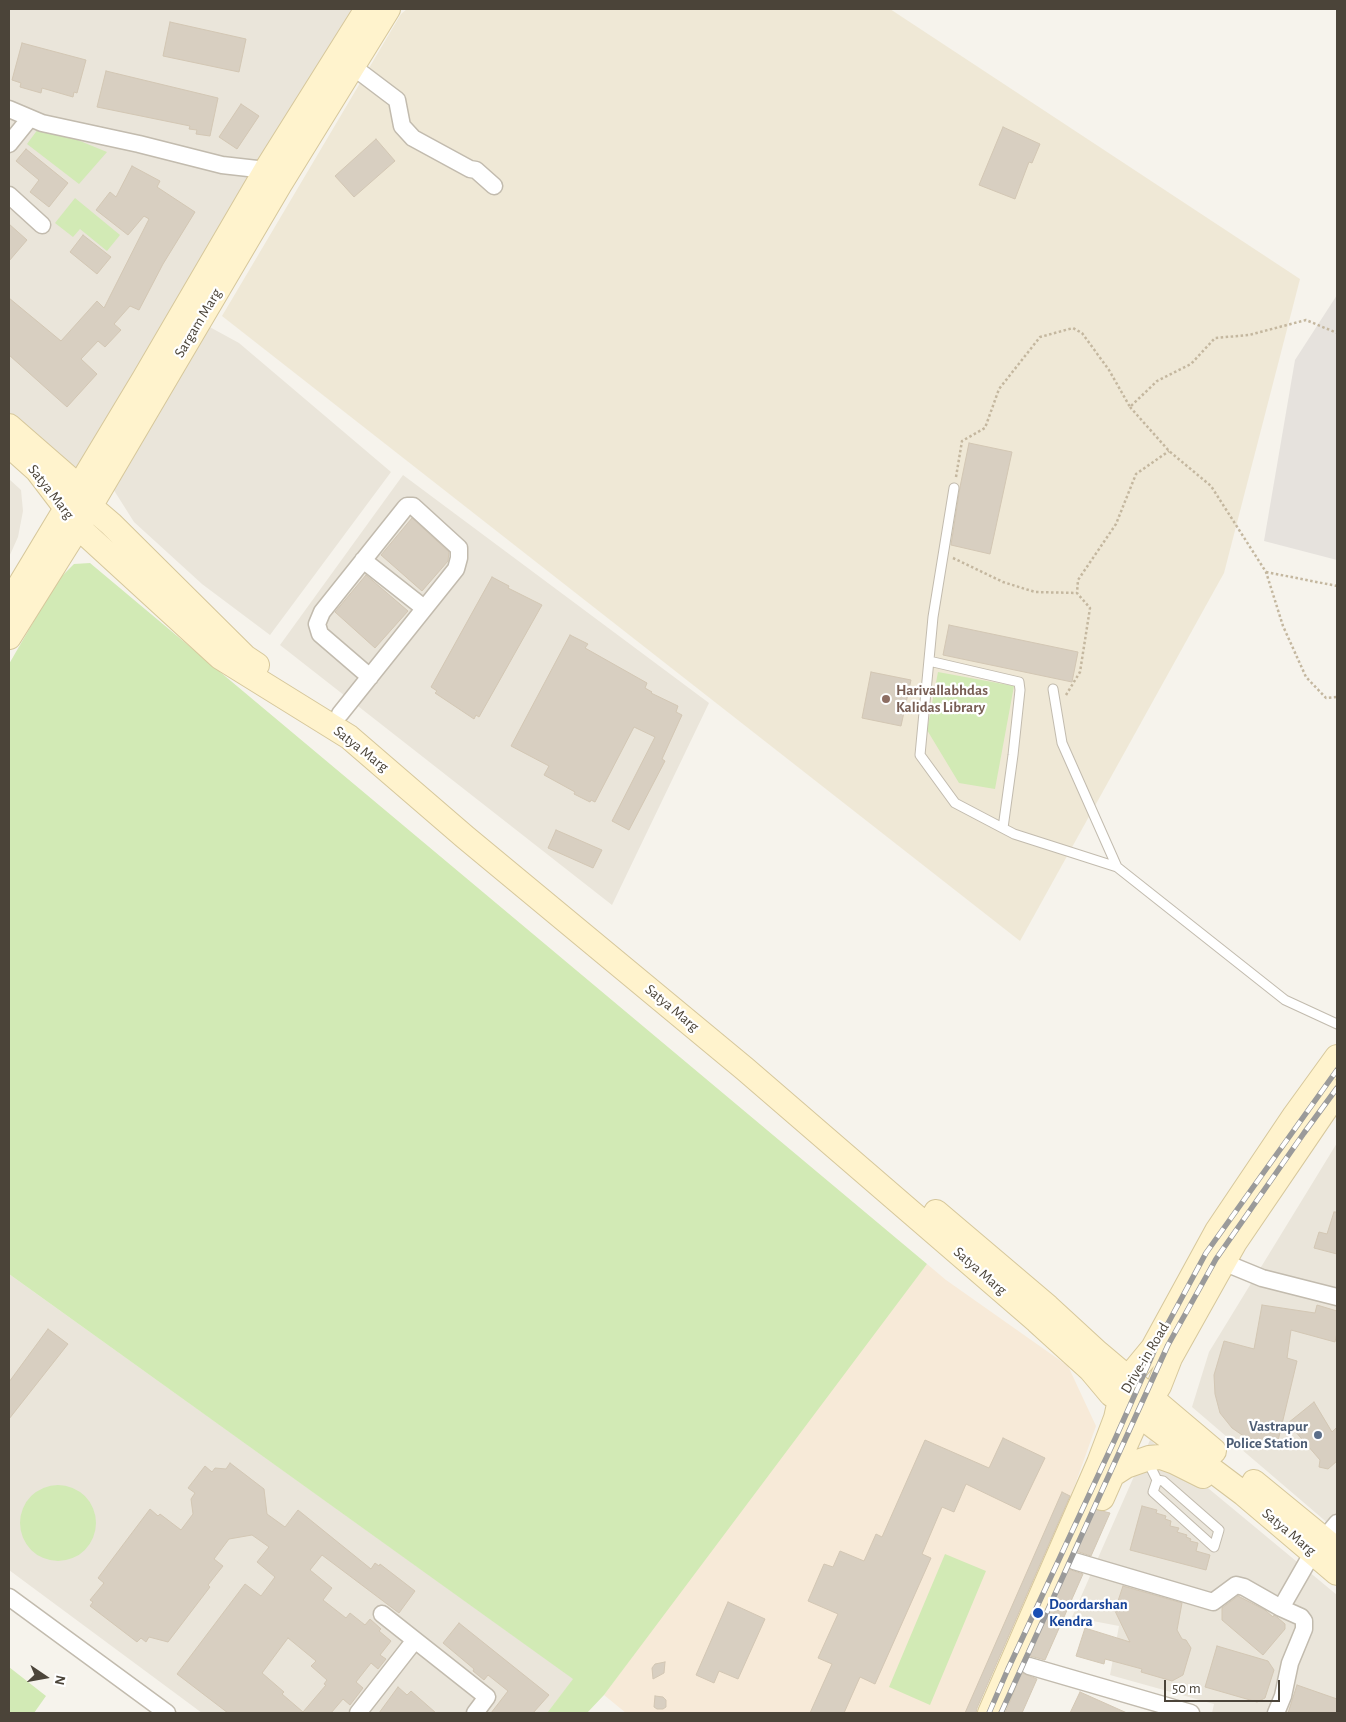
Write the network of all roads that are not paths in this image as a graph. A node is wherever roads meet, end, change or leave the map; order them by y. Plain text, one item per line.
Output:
1 (366, 9) edge
2 (388, 9) edge
3 (352, 66) junction
4 (9, 109) edge
5 (30, 118) junction
6 (9, 144) edge
7 (266, 170) junction
8 (494, 186) dead end
9 (9, 195) edge
10 (42, 225) dead end
11 (9, 426) edge
12 (9, 445) edge
13 (954, 488) road end
14 (84, 496) junction
15 (72, 518) junction
16 (363, 560) junction
17 (9, 602) edge
18 (424, 608) junction
19 (9, 637) edge
20 (929, 661) junction
21 (370, 677) junction
22 (1053, 690) dead end
23 (340, 714) junction
24 (434, 799) junction
25 (1003, 828) junction
26 (1117, 867) junction
27 (1337, 1024) edge
28 (1337, 1057) edge
29 (1337, 1092) edge
30 (1223, 1262) junction
31 (1337, 1297) edge
32 (1130, 1379) junction
33 (1120, 1400) junction
34 (1145, 1407) junction
35 (1146, 1459) junction
36 (1112, 1475) junction
37 (1157, 1480) junction
38 (1244, 1494) junction
39 (1328, 1541) edge
40 (1074, 1561) junction
41 (1337, 1573) edge
42 (9, 1597) edge
43 (1281, 1608) junction
44 (382, 1614) dead end
45 (415, 1640) junction
46 (1029, 1666) junction
47 (167, 1713) edge
48 (358, 1713) edge
49 (475, 1713) edge
50 (990, 1713) edge
51 (1008, 1713) edge
52 (1191, 1713) edge
53 (1276, 1713) edge

1 - 7 main road, Sargam Marg
2 - 3 main road, Sargam Marg
3 - 8 street
3 - 14 main road, Sargam Marg
4 - 5 street
5 - 6 street
5 - 7 street
7 - 14 main road, Sargam Marg
9 - 10 street
11 - 14 main road, Satya Marg
12 - 15 main road, Satya Marg
13 - 20 lane
14 - 15 main road, Sargam Marg
14 - 23 main road, Satya Marg
15 - 17 main road, Sargam Marg
15 - 19 main road, Sargam Marg
15 - 24 main road, Satya Marg
16 - 18 street
16 - 18 street
16 - 21 street
18 - 21 street
20 - 25 lane
20 - 25 lane
21 - 23 street
22 - 26 lane
23 - 24 main road, Satya Marg
24 - 32 main road, Satya Marg
24 - 33 main road, Satya Marg
25 - 26 lane
26 - 27 lane
28 - 32 main road, Drive-in Road
29 - 30 main road, Drive-in Road
30 - 31 street
30 - 34 main road, Drive-in Road
32 - 33 main road, Drive-in Road
32 - 34 main road, Satya Marg
33 - 34 main road, Satya Marg
33 - 50 main road, Drive-in Road
34 - 36 main road, Drive-in Road
34 - 38 main road, Satya Marg
34 - 39 main road, Satya Marg
35 - 36 main road
35 - 37 lane
35 - 38 main road
36 - 40 main road, Drive-in Road
37 - 37 lane
38 - 39 main road, Satya Marg
39 - 41 main road, Satya Marg
39 - 43 street
40 - 43 street
40 - 46 main road, Drive-in Road
42 - 47 street
43 - 53 street
44 - 45 street
45 - 48 street
45 - 49 street
46 - 51 main road, Drive-in Road
46 - 52 street

